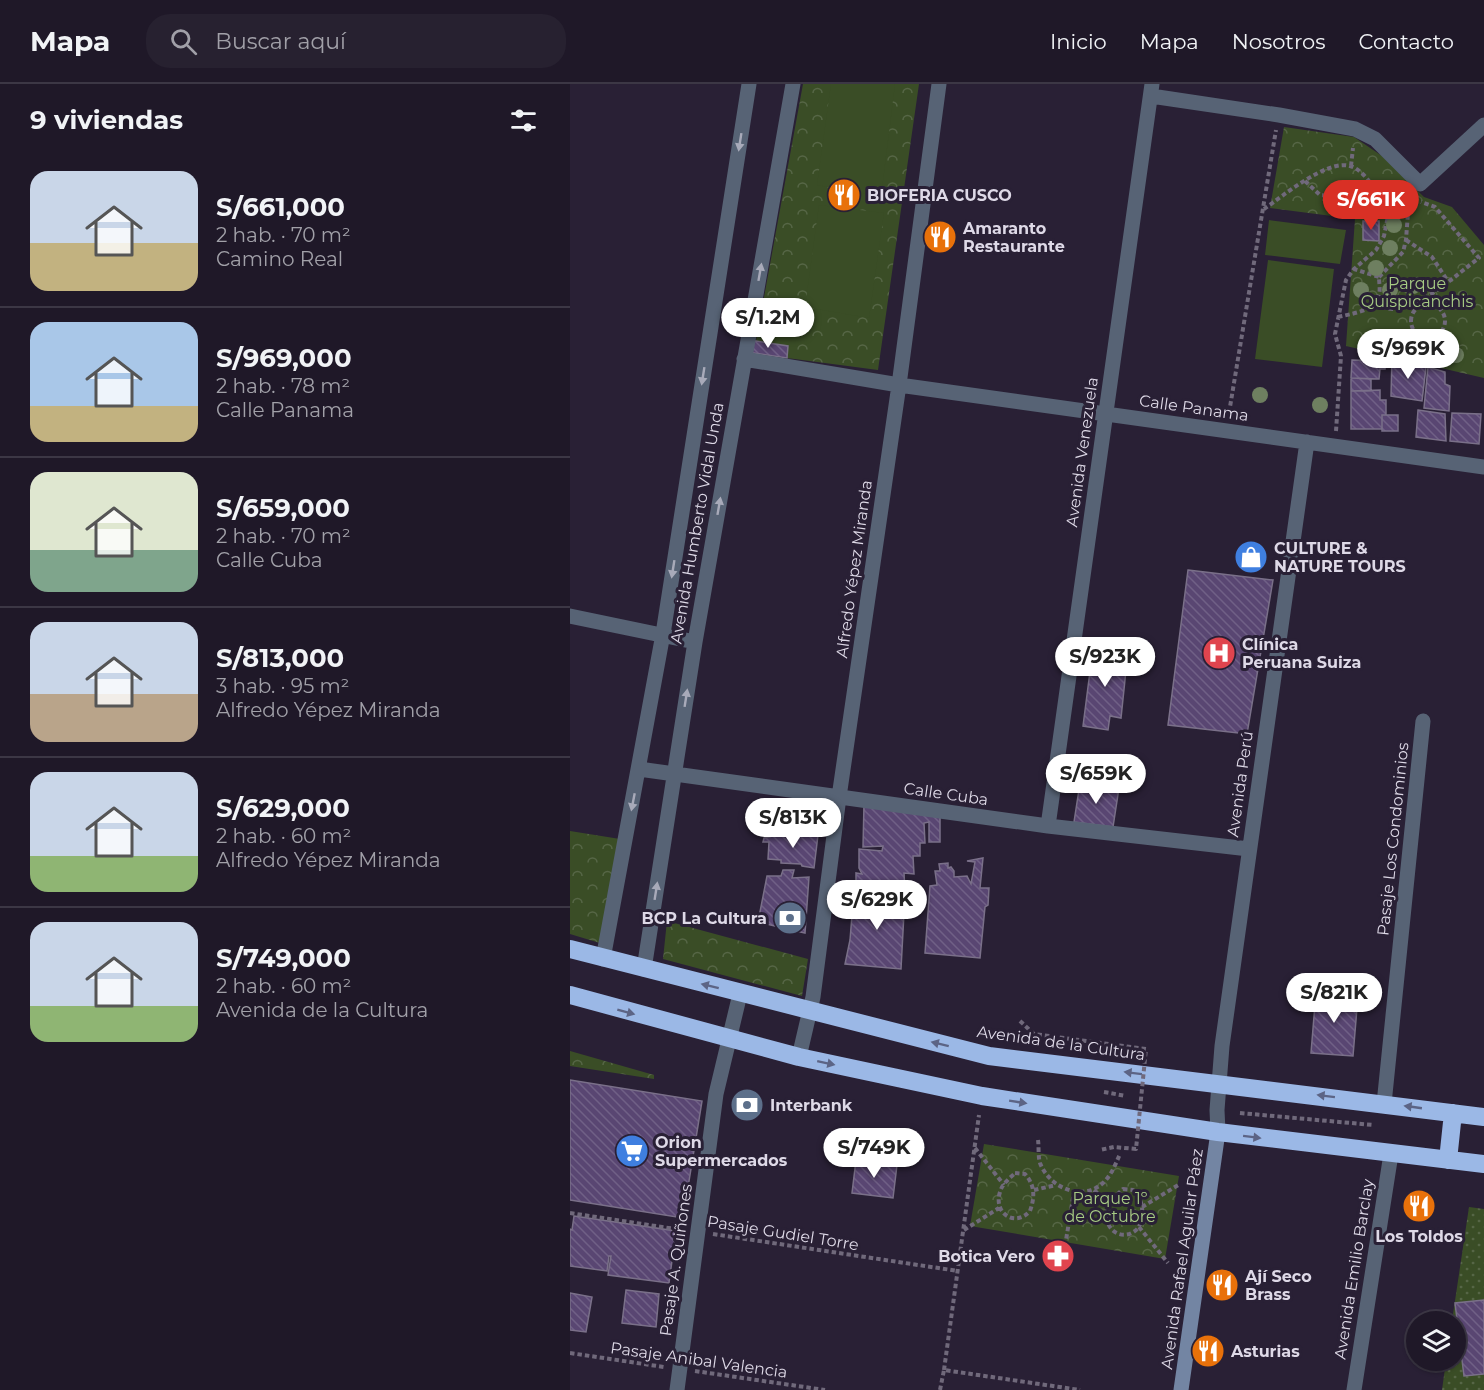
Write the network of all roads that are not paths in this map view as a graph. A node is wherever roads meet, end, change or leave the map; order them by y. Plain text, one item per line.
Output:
1 (749, 84) edge
2 (794, 84) edge
3 (939, 84) edge
4 (1152, 90) edge
5 (1484, 125) edge
6 (744, 358) junction
7 (899, 385) junction
8 (1105, 414) junction
9 (1307, 442) junction
10 (1484, 467) edge
11 (570, 616) edge
12 (663, 634) junction
13 (695, 642) junction
14 (1423, 721) dead end
15 (639, 769) junction
16 (673, 774) junction
17 (839, 796) junction
18 (1048, 826) junction
19 (1249, 849) junction
20 (570, 949) edge
21 (603, 958) junction
22 (644, 969) junction
23 (740, 994) junction
24 (570, 995) edge
25 (810, 1011) junction
26 (729, 1040) junction
27 (799, 1058) junction
28 (1219, 1083) junction
29 (1384, 1104) junction
30 (1453, 1113) junction
31 (1484, 1117) edge
32 (1218, 1132) junction
33 (1390, 1154) junction
34 (1448, 1160) junction
35 (1484, 1164) edge
36 (676, 1390) edge
37 (1181, 1390) edge
38 (1354, 1390) edge

1 -> 12 street, Avenida Humberto Vidal Unda
6 -> 2 street, Avenida Humberto Vidal Unda
3 - 7 street, Alfredo Yépez Miranda
4 - 5 street
4 - 8 street, Avenida Venezuela
6 - 7 street, Calle Panama
13 -> 6 street, Avenida Humberto Vidal Unda
7 - 8 street, Calle Panama
7 - 17 street, Alfredo Yépez Miranda
8 - 9 street, Calle Panama
8 - 18 street, Avenida Venezuela
9 - 10 street, Calle Panama
9 - 19 street, Avenida Perú
11 - 12 street
12 - 13 street
12 - 15 street, Avenida Humberto Vidal Unda
16 -> 13 street, Avenida Humberto Vidal Unda
14 - 29 street, Pasaje Los Condominios
15 - 16 street, Calle Cuba
15 -> 21 street, Avenida Humberto Vidal Unda
16 - 17 street, Calle Cuba
22 -> 16 street, Avenida Humberto Vidal Unda
17 - 18 street, Calle Cuba
17 - 25 street, Alfredo Yépez Miranda
18 - 19 street, Calle Cuba
19 - 28 street, Avenida Perú
20 - 21 highway, Avenida de la Cultura
21 - 22 highway, Avenida de la Cultura
23 -> 22 highway, Avenida de la Cultura
23 - 25 highway, Avenida de la Cultura
23 - 26 street, Pasaje A. Quiñones
24 -> 26 highway
25 - 27 street, Alfredo Yépez Miranda
28 -> 25 highway, Avenida de la Cultura
26 - 27 highway
26 - 36 street, Pasaje A. Quiñones
27 -> 32 highway
29 -> 28 highway, Avenida de la Cultura
28 - 32 street, Avenida Perú
30 -> 29 highway, Avenida de la Cultura
30 - 31 highway, Avenida de la Cultura
30 - 34 highway
32 -> 33 highway
32 - 37 street, Avenida Rafael Aguilar Páez
33 - 34 highway
33 - 38 street, Avenida Emilio Barclay
34 - 35 highway

